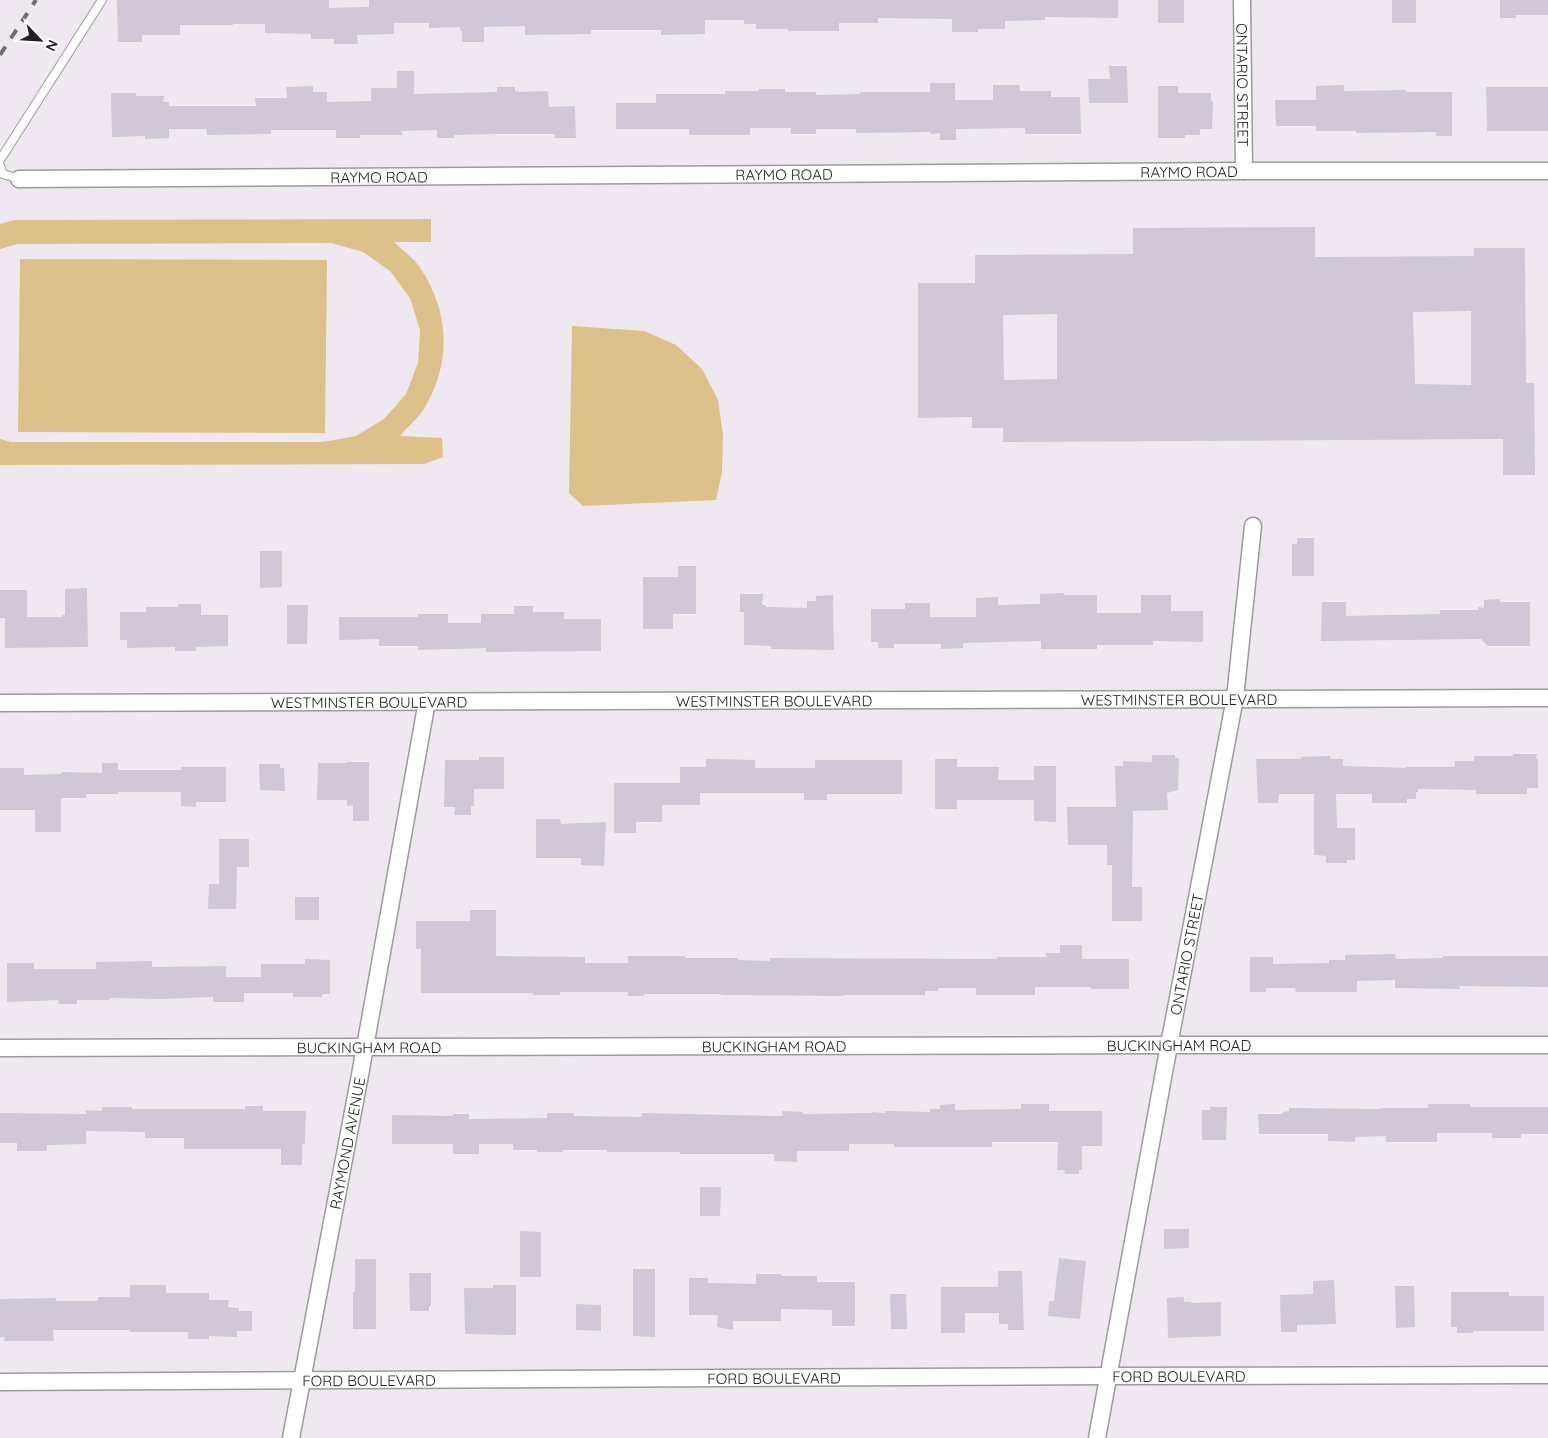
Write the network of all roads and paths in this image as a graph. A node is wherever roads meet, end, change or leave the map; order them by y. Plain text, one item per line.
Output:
1 (102, 0) edge
2 (1242, 0) edge
3 (0, 160) edge
4 (0, 166) edge
5 (1244, 171) junction
6 (1548, 171) edge
7 (19, 179) joint
8 (1253, 526) dead end
9 (1235, 698) junction
10 (1548, 698) edge
11 (427, 701) junction
12 (0, 703) edge
13 (1169, 1045) junction
14 (1548, 1045) edge
15 (365, 1047) junction
16 (0, 1048) edge
17 (1108, 1376) junction
18 (1548, 1376) edge
19 (302, 1381) junction
20 (0, 1382) edge
21 (291, 1438) edge
22 (1097, 1438) edge

1 - 3 lane
2 - 5 street, ONTARIO STREET
4 - 7 lane
5 - 6 street, RAYMO ROAD
5 - 7 street, RAYMO ROAD
8 - 9 street, ONTARIO STREET
9 - 10 street, WESTMINSTER BOULEVARD
9 - 11 street, WESTMINSTER BOULEVARD
9 - 13 street, ONTARIO STREET
11 - 12 street, WESTMINSTER BOULEVARD
11 - 15 street, RAYMOND AVENUE
13 - 14 street, BUCKINGHAM ROAD
13 - 15 street, BUCKINGHAM ROAD
13 - 17 street, ONTARIO STREET
15 - 16 street, BUCKINGHAM ROAD
15 - 19 street, RAYMOND AVENUE
17 - 18 street, FORD BOULEVARD
17 - 19 street, FORD BOULEVARD
17 - 22 street, ONTARIO STREET
19 - 20 street, FORD BOULEVARD
19 - 21 street, RAYMOND AVENUE

